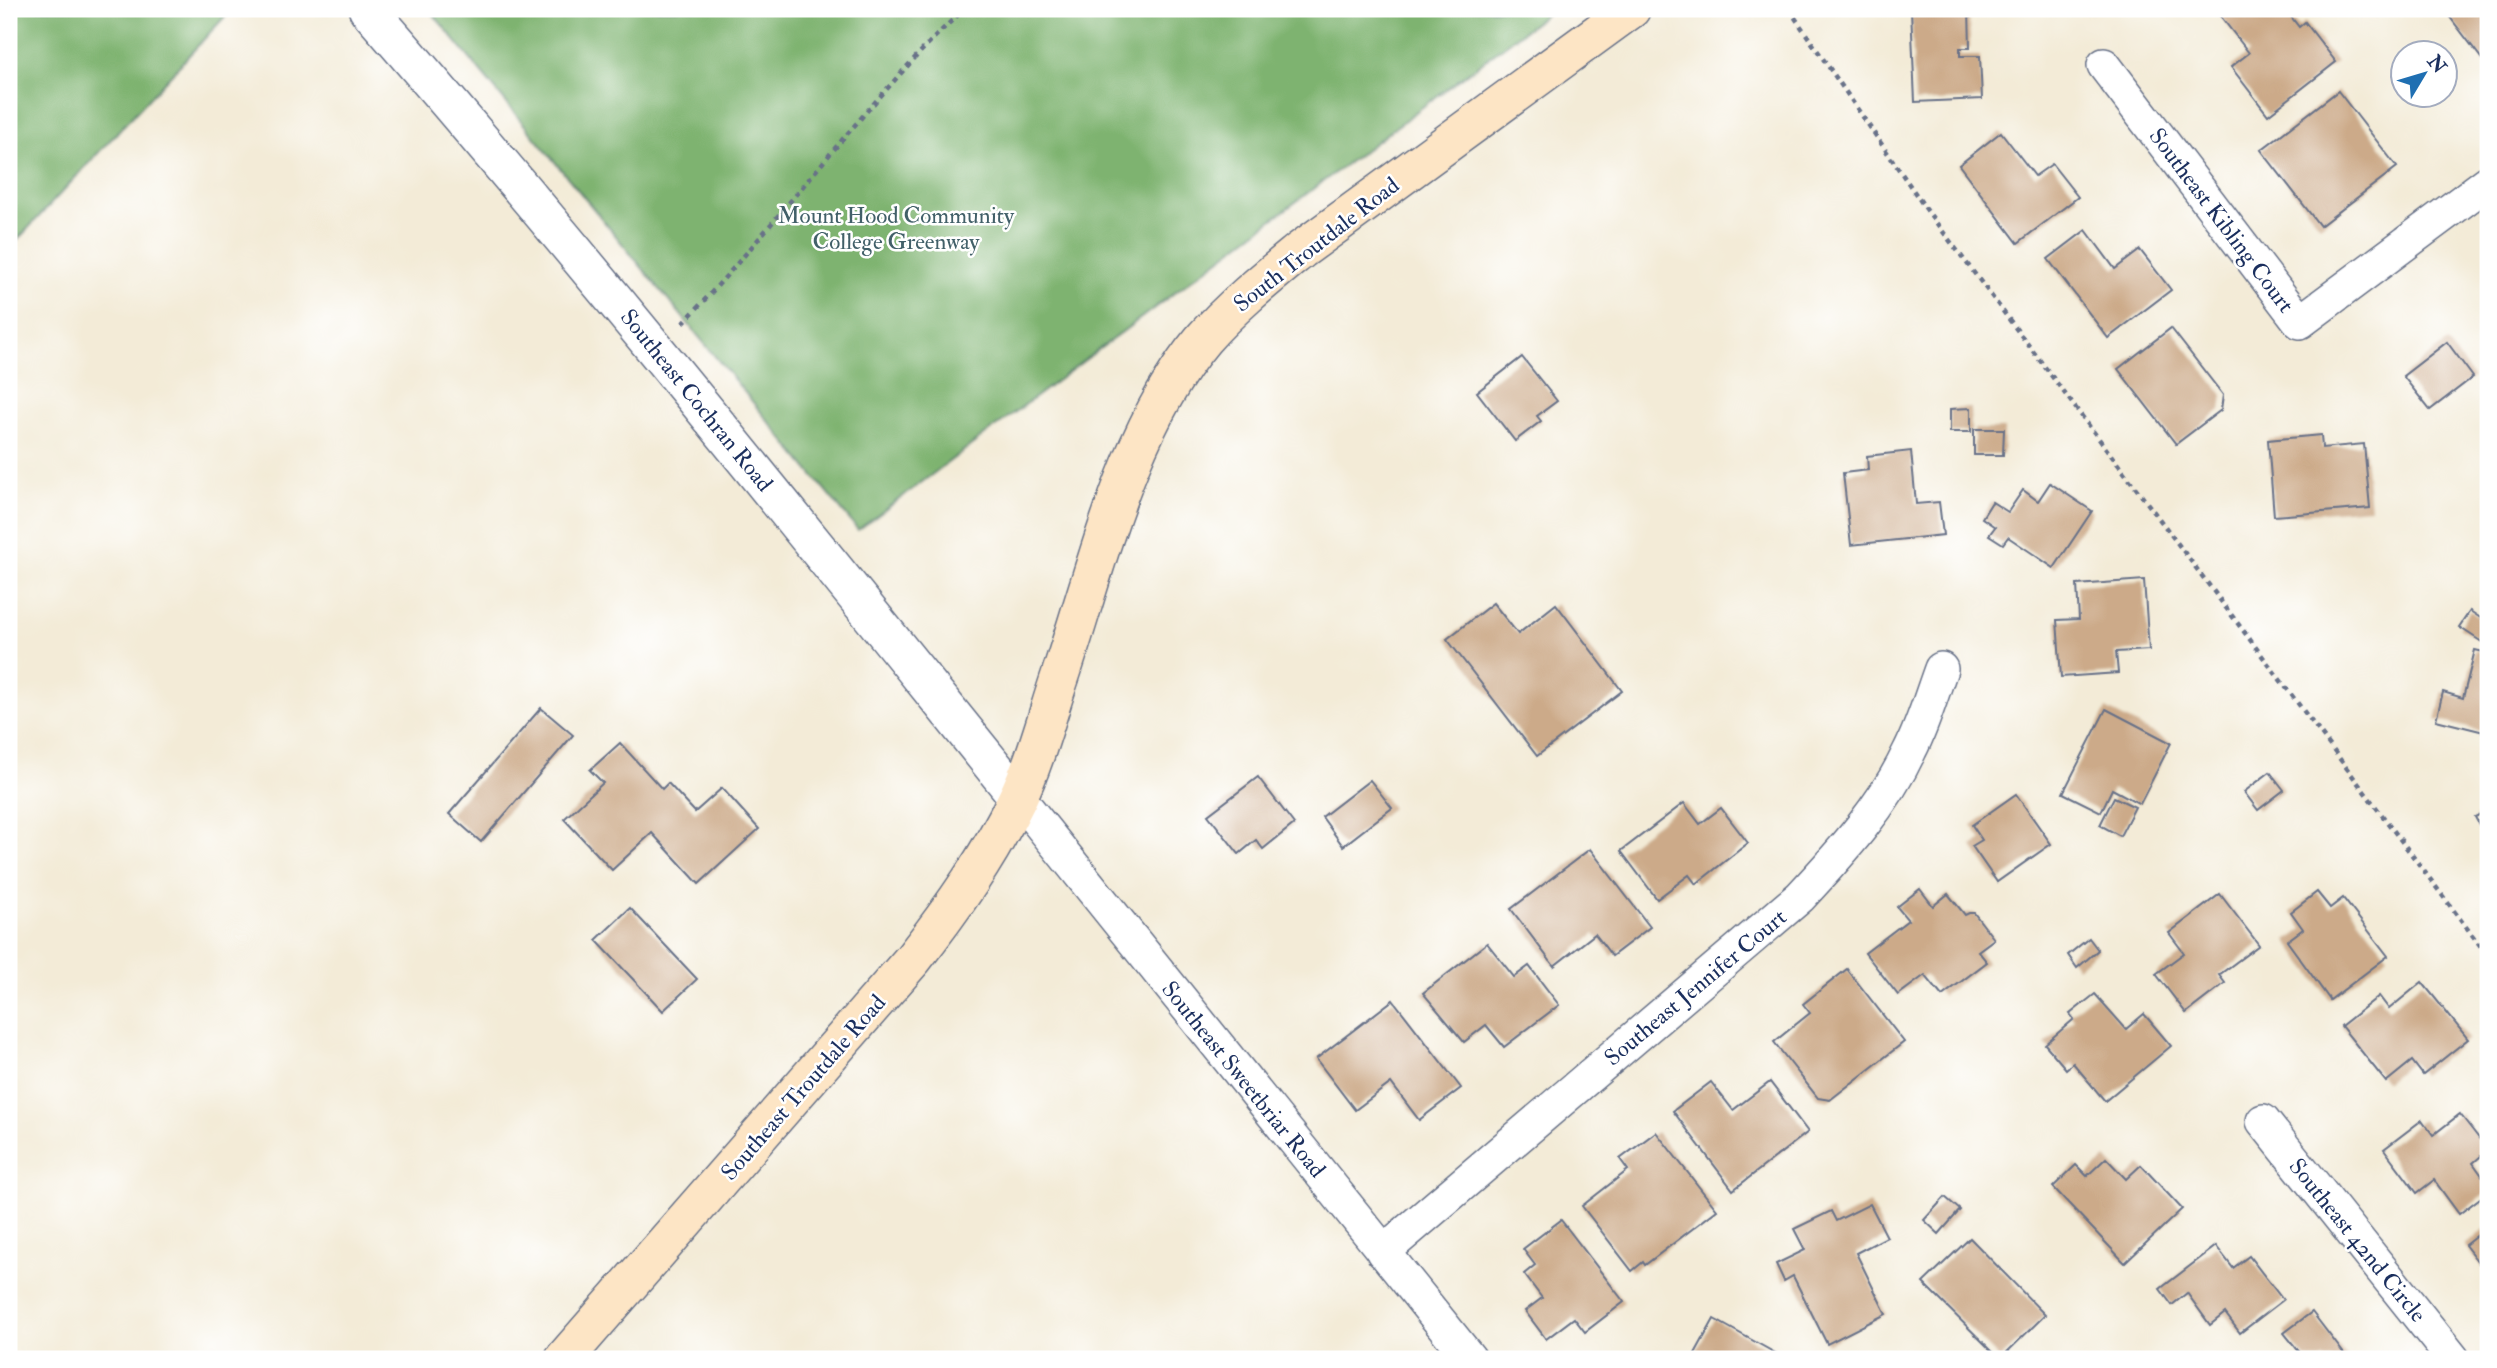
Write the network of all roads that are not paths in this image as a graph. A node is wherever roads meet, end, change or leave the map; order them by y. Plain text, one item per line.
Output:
1 (368, 9) edge
2 (1631, 9) edge
3 (2104, 65) dead end
4 (2488, 182) edge
5 (1941, 669) dead end
6 (1018, 797) junction
7 (2263, 1121) dead end
8 (1383, 1252) junction
9 (564, 1359) edge
10 (1470, 1359) edge
11 (2453, 1359) edge

1 - 6 street, Southeast Cochran Road
2 - 6 main road, South Troutdale Road
3 - 4 street, Southeast Kibling Court
5 - 8 street, Southeast Jennifer Court
6 - 8 street, Southeast Sweetbriar Road
6 - 9 main road, Southeast Troutdale Road
7 - 11 street, Southeast 42nd Circle
8 - 10 street, Southeast Sweetbriar Road

